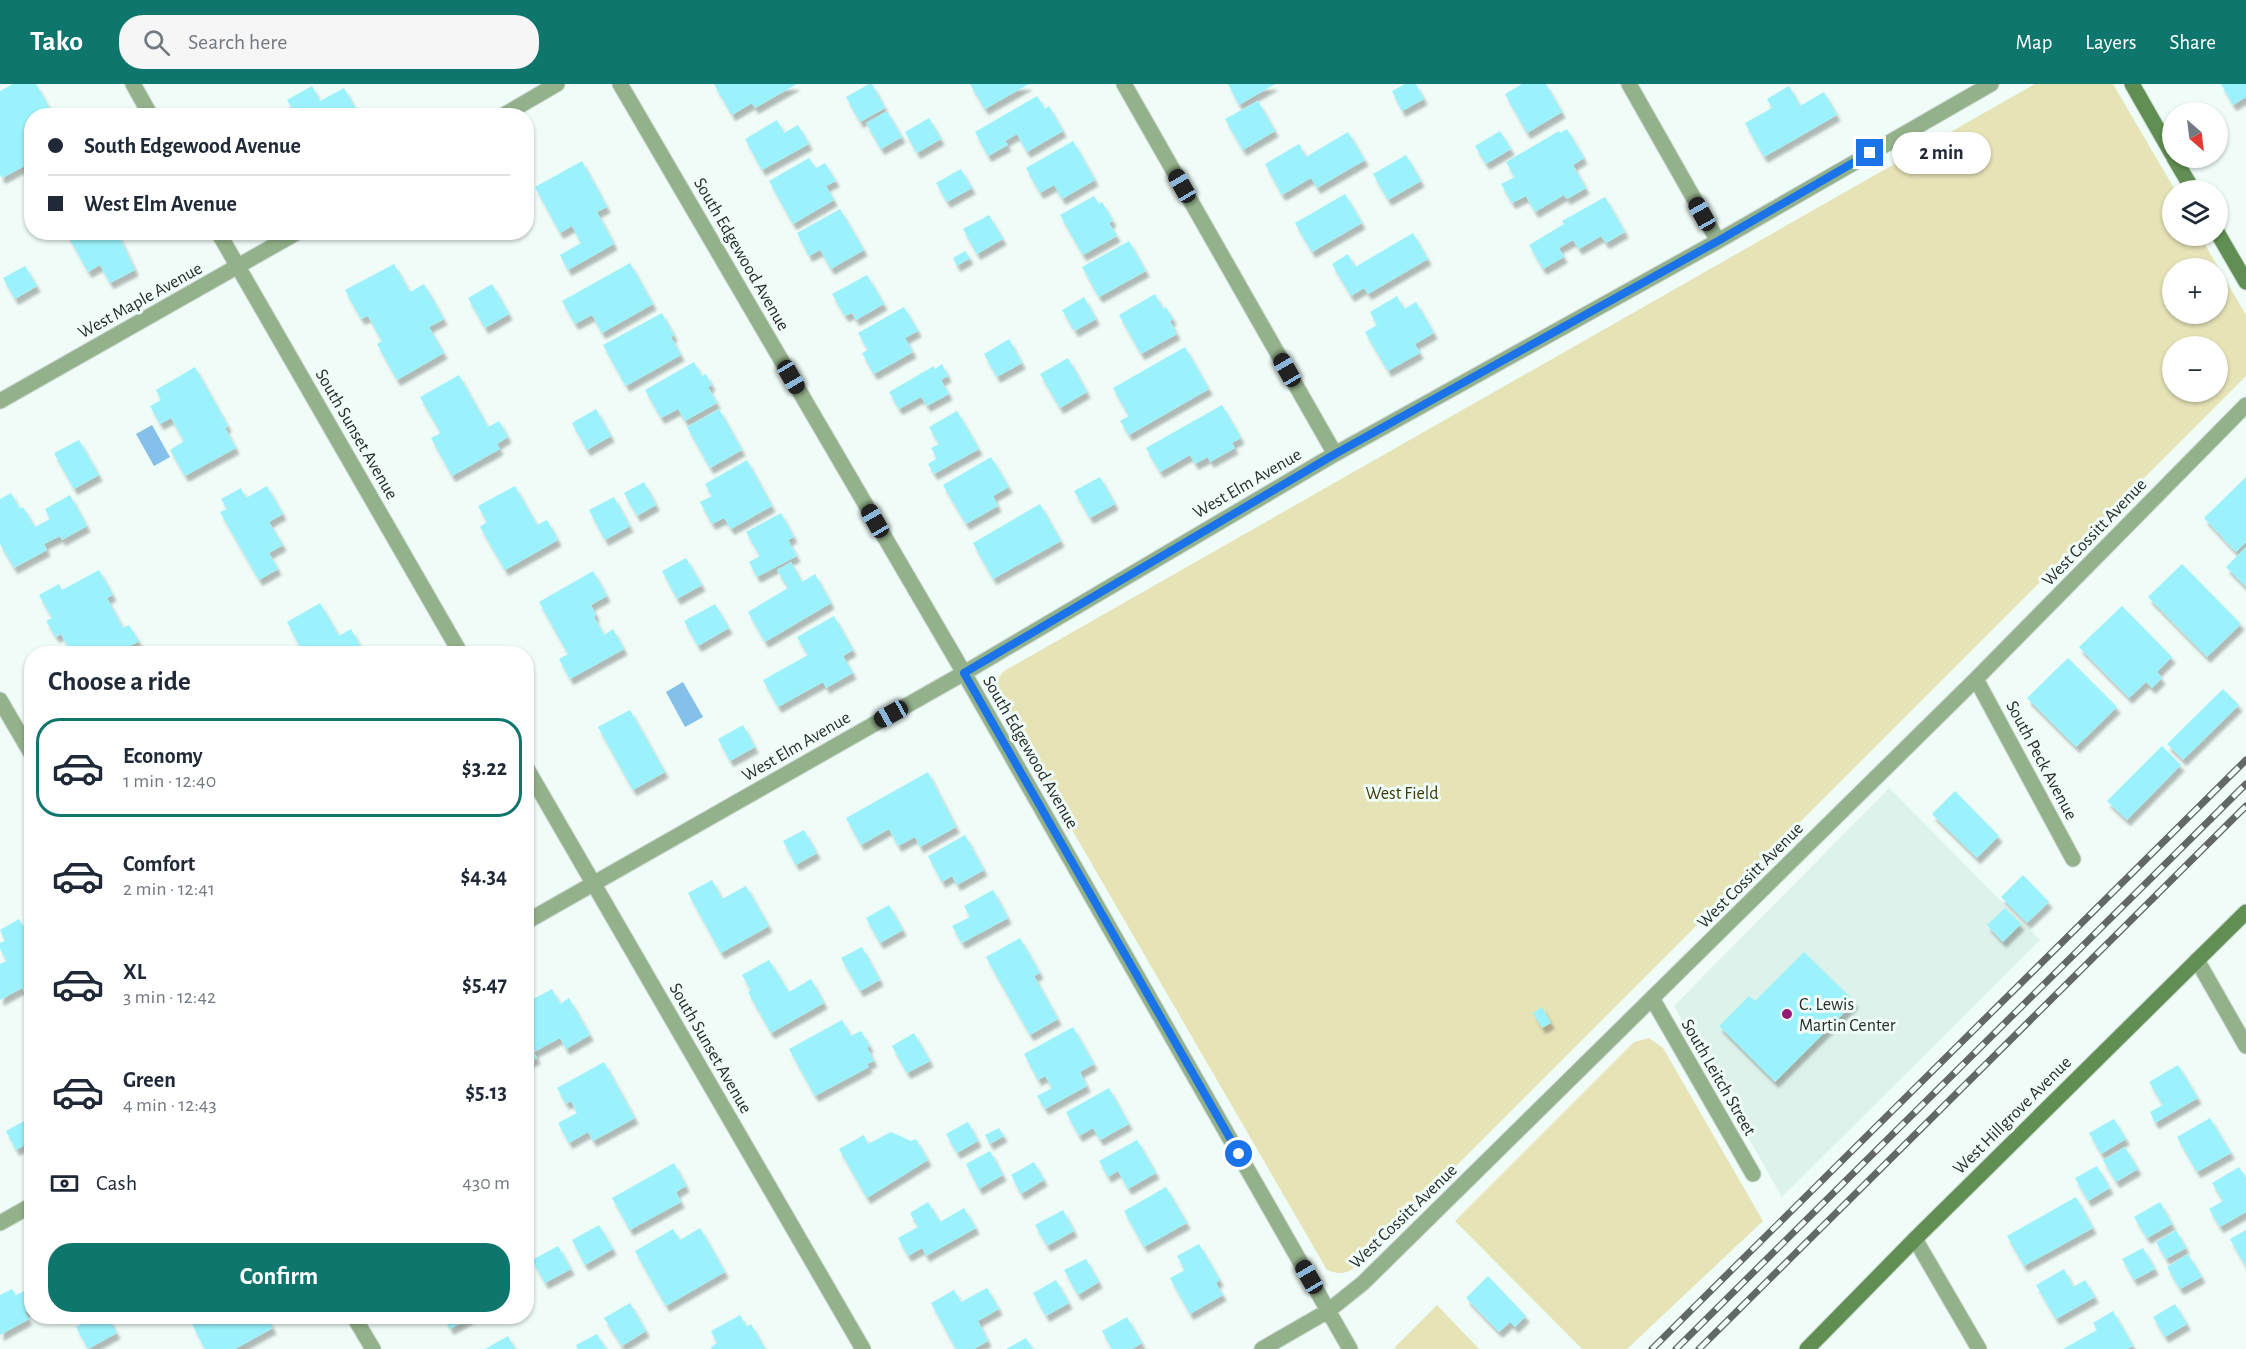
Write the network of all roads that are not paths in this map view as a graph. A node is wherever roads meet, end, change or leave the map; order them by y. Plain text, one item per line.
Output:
1 (133, 84) edge
2 (557, 84) edge
3 (620, 84) edge
4 (1124, 84) edge
5 (1629, 84) edge
6 (1992, 84) edge
7 (2132, 84) edge
8 (146, 108) edge
9 (516, 108) edge
10 (2162, 137) edge
11 (223, 240) edge
12 (284, 240) edge
13 (1718, 241) junction
14 (2225, 246) edge
15 (238, 267) junction
16 (2246, 282) edge
17 (0, 401) edge
18 (2246, 405) edge
19 (1335, 454) junction
20 (456, 646) edge
21 (964, 673) junction
22 (1976, 679) junction
23 (0, 700) edge
24 (24, 741) edge
25 (534, 781) edge
26 (2073, 859) dead end
27 (593, 883) junction
28 (2246, 912) edge
29 (534, 917) edge
30 (2197, 960) junction
31 (1652, 998) junction
32 (2246, 1046) edge
33 (1753, 1174) dead end
34 (24, 1210) edge
35 (0, 1223) edge
36 (1915, 1239) junction
37 (1328, 1311) junction
38 (358, 1324) edge
39 (373, 1349) edge
40 (863, 1349) edge
41 (1262, 1349) edge
42 (1350, 1349) edge
43 (1807, 1349) edge
44 (1978, 1349) edge

1 - 8 street
2 - 9 street
3 - 21 street, South Edgewood Avenue
4 - 19 street
5 - 13 street
6 - 13 street, West Elm Avenue
7 - 10 street
11 - 15 street, South Sunset Avenue
12 - 15 street, West Maple Avenue
13 - 19 street, West Elm Avenue
14 - 16 street
15 - 17 street, West Maple Avenue
15 - 20 street, South Sunset Avenue
18 - 22 street, West Cossitt Avenue
19 - 21 street, West Elm Avenue
21 - 27 street, West Elm Avenue
21 - 37 street, South Edgewood Avenue
22 - 26 street, South Peck Avenue
22 - 31 street, West Cossitt Avenue
23 - 24 street
25 - 27 street, South Sunset Avenue
27 - 29 street, West Elm Avenue
27 - 40 street, South Sunset Avenue
28 - 30 street, West Hillgrove Avenue
30 - 32 street
30 - 36 street, West Hillgrove Avenue
31 - 33 street, South Leitch Street
31 - 37 street, West Cossitt Avenue
34 - 35 street
36 - 43 street, West Hillgrove Avenue
36 - 44 street
37 - 41 street, West Cossitt Avenue
37 - 42 street, South Edgewood Avenue
38 - 39 street

